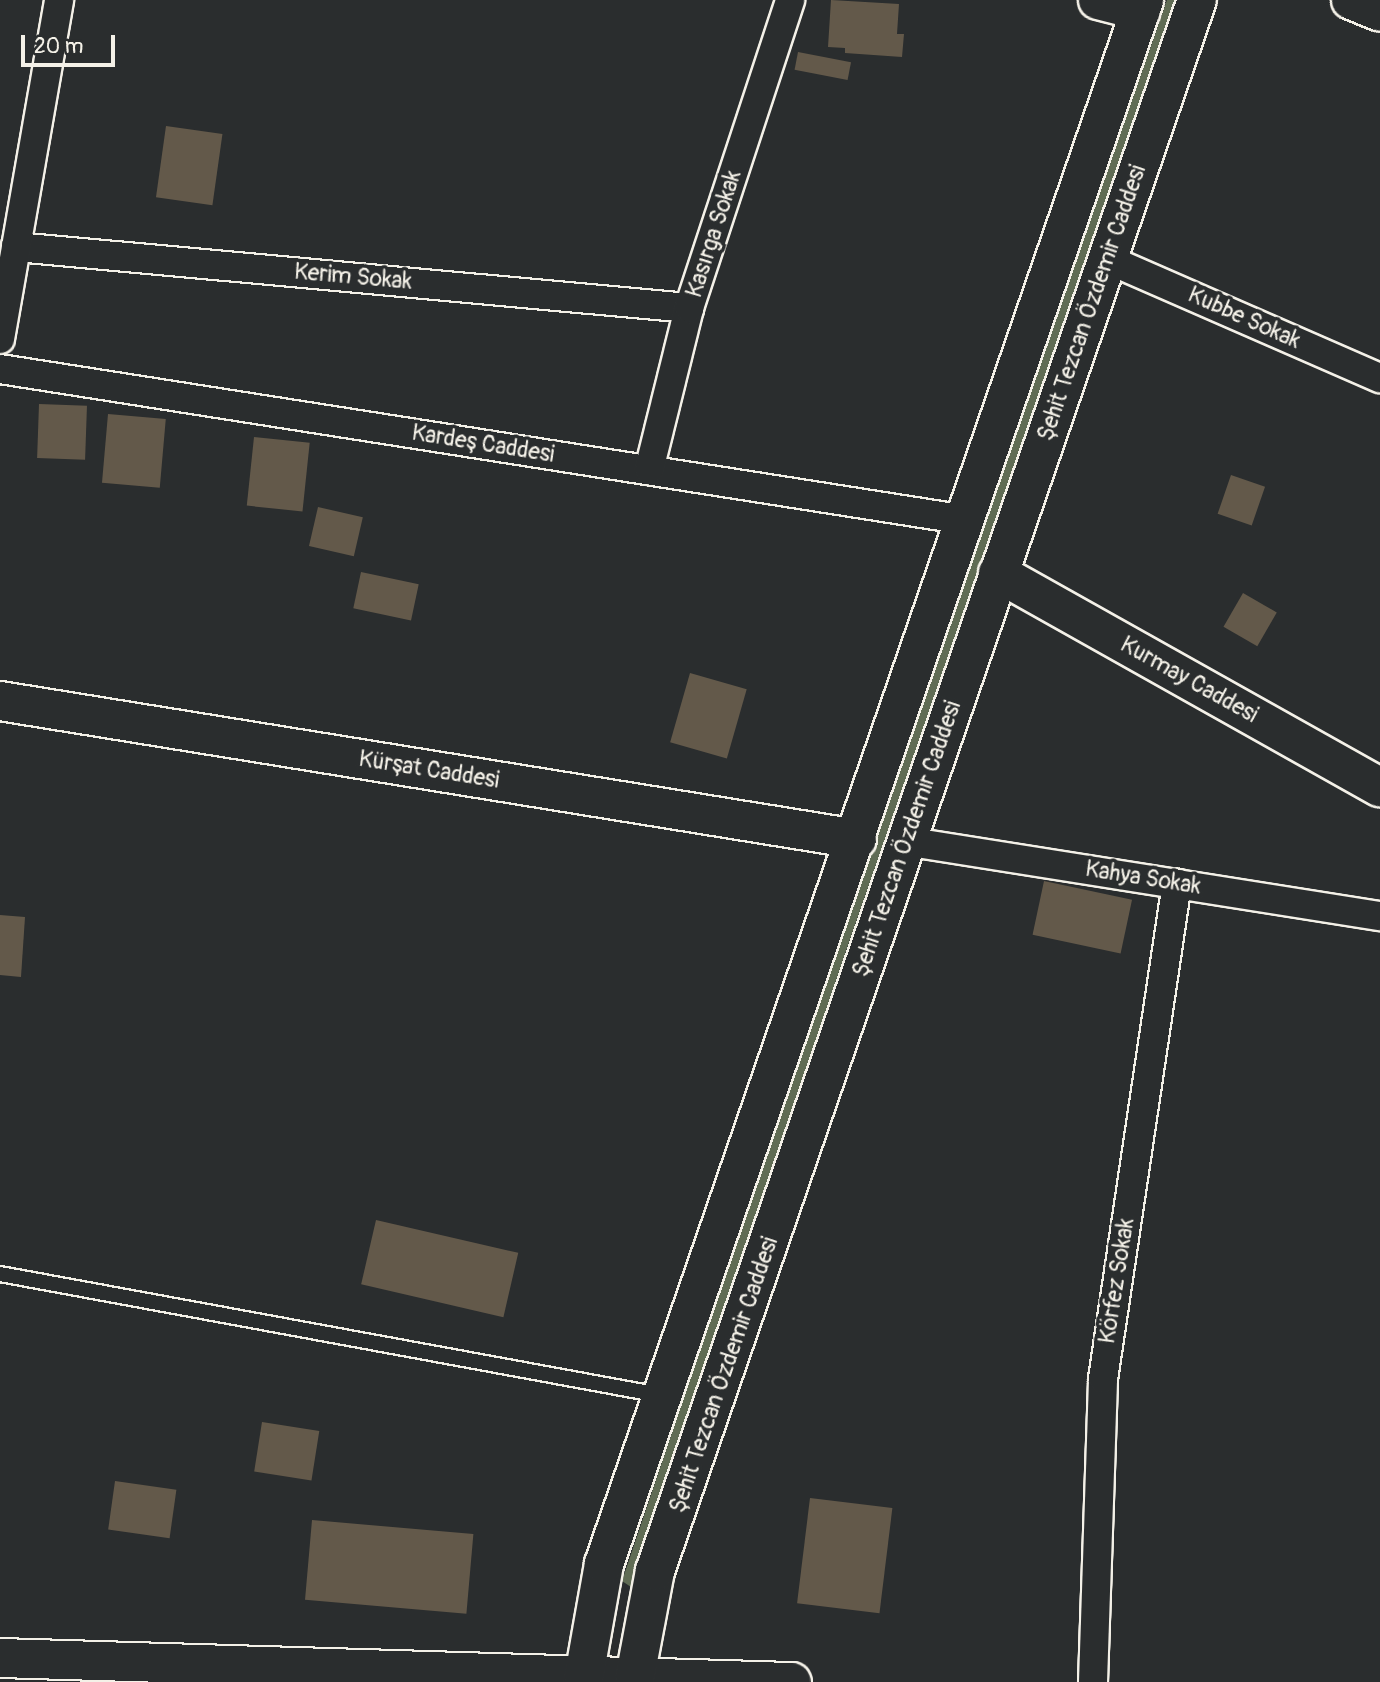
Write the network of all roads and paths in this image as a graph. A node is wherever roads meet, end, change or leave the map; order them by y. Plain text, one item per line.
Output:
1 (59, 0) edge
2 (790, 0) edge
3 (1098, 0) edge
4 (1197, 0) edge
5 (1351, 0) edge
6 (1142, 6) edge
7 (1380, 12) edge
8 (16, 247) junction
9 (1107, 259) junction
10 (689, 308) junction
11 (0, 340) edge
12 (0, 369) edge
13 (1380, 378) edge
14 (649, 470) junction
15 (966, 520) junction
16 (998, 573) junction
17 (0, 701) edge
18 (1380, 787) edge
19 (858, 839) junction
20 (905, 841) junction
21 (1177, 883) junction
22 (1380, 916) edge
23 (0, 1274) edge
24 (663, 1396) junction
25 (0, 1658) edge
26 (584, 1679) edge
27 (635, 1680) edge
28 (792, 1682) edge
29 (1093, 1682) edge

1 - 8 street
2 - 10 street, Kasırga Sokak
3 - 6 street
4 - 9 street, Şehit Tezcan Özdemir Caddesi
5 - 7 street
6 - 15 street, Şehit Tezcan Özdemir Caddesi
8 - 10 street, Kerim Sokak
8 - 11 street
9 - 13 street, Kubbe Sokak
9 - 16 street, Şehit Tezcan Özdemir Caddesi
10 - 14 street, Kasırga Sokak
12 - 14 street, Kardeş Caddesi
14 - 15 street, Kardeş Caddesi
15 - 19 street, Şehit Tezcan Özdemir Caddesi
16 - 18 street, Kurmay Caddesi
16 - 20 street, Şehit Tezcan Özdemir Caddesi
17 - 19 street, Kürşat Caddesi
19 - 24 street, Şehit Tezcan Özdemir Caddesi
20 - 21 street, Kahya Sokak
20 - 27 street, Şehit Tezcan Özdemir Caddesi
21 - 22 street, Kahya Sokak
21 - 29 street, Körfez Sokak
23 - 24 lane
24 - 26 street, Şehit Tezcan Özdemir Caddesi
25 - 26 street
26 - 27 street
27 - 28 street

